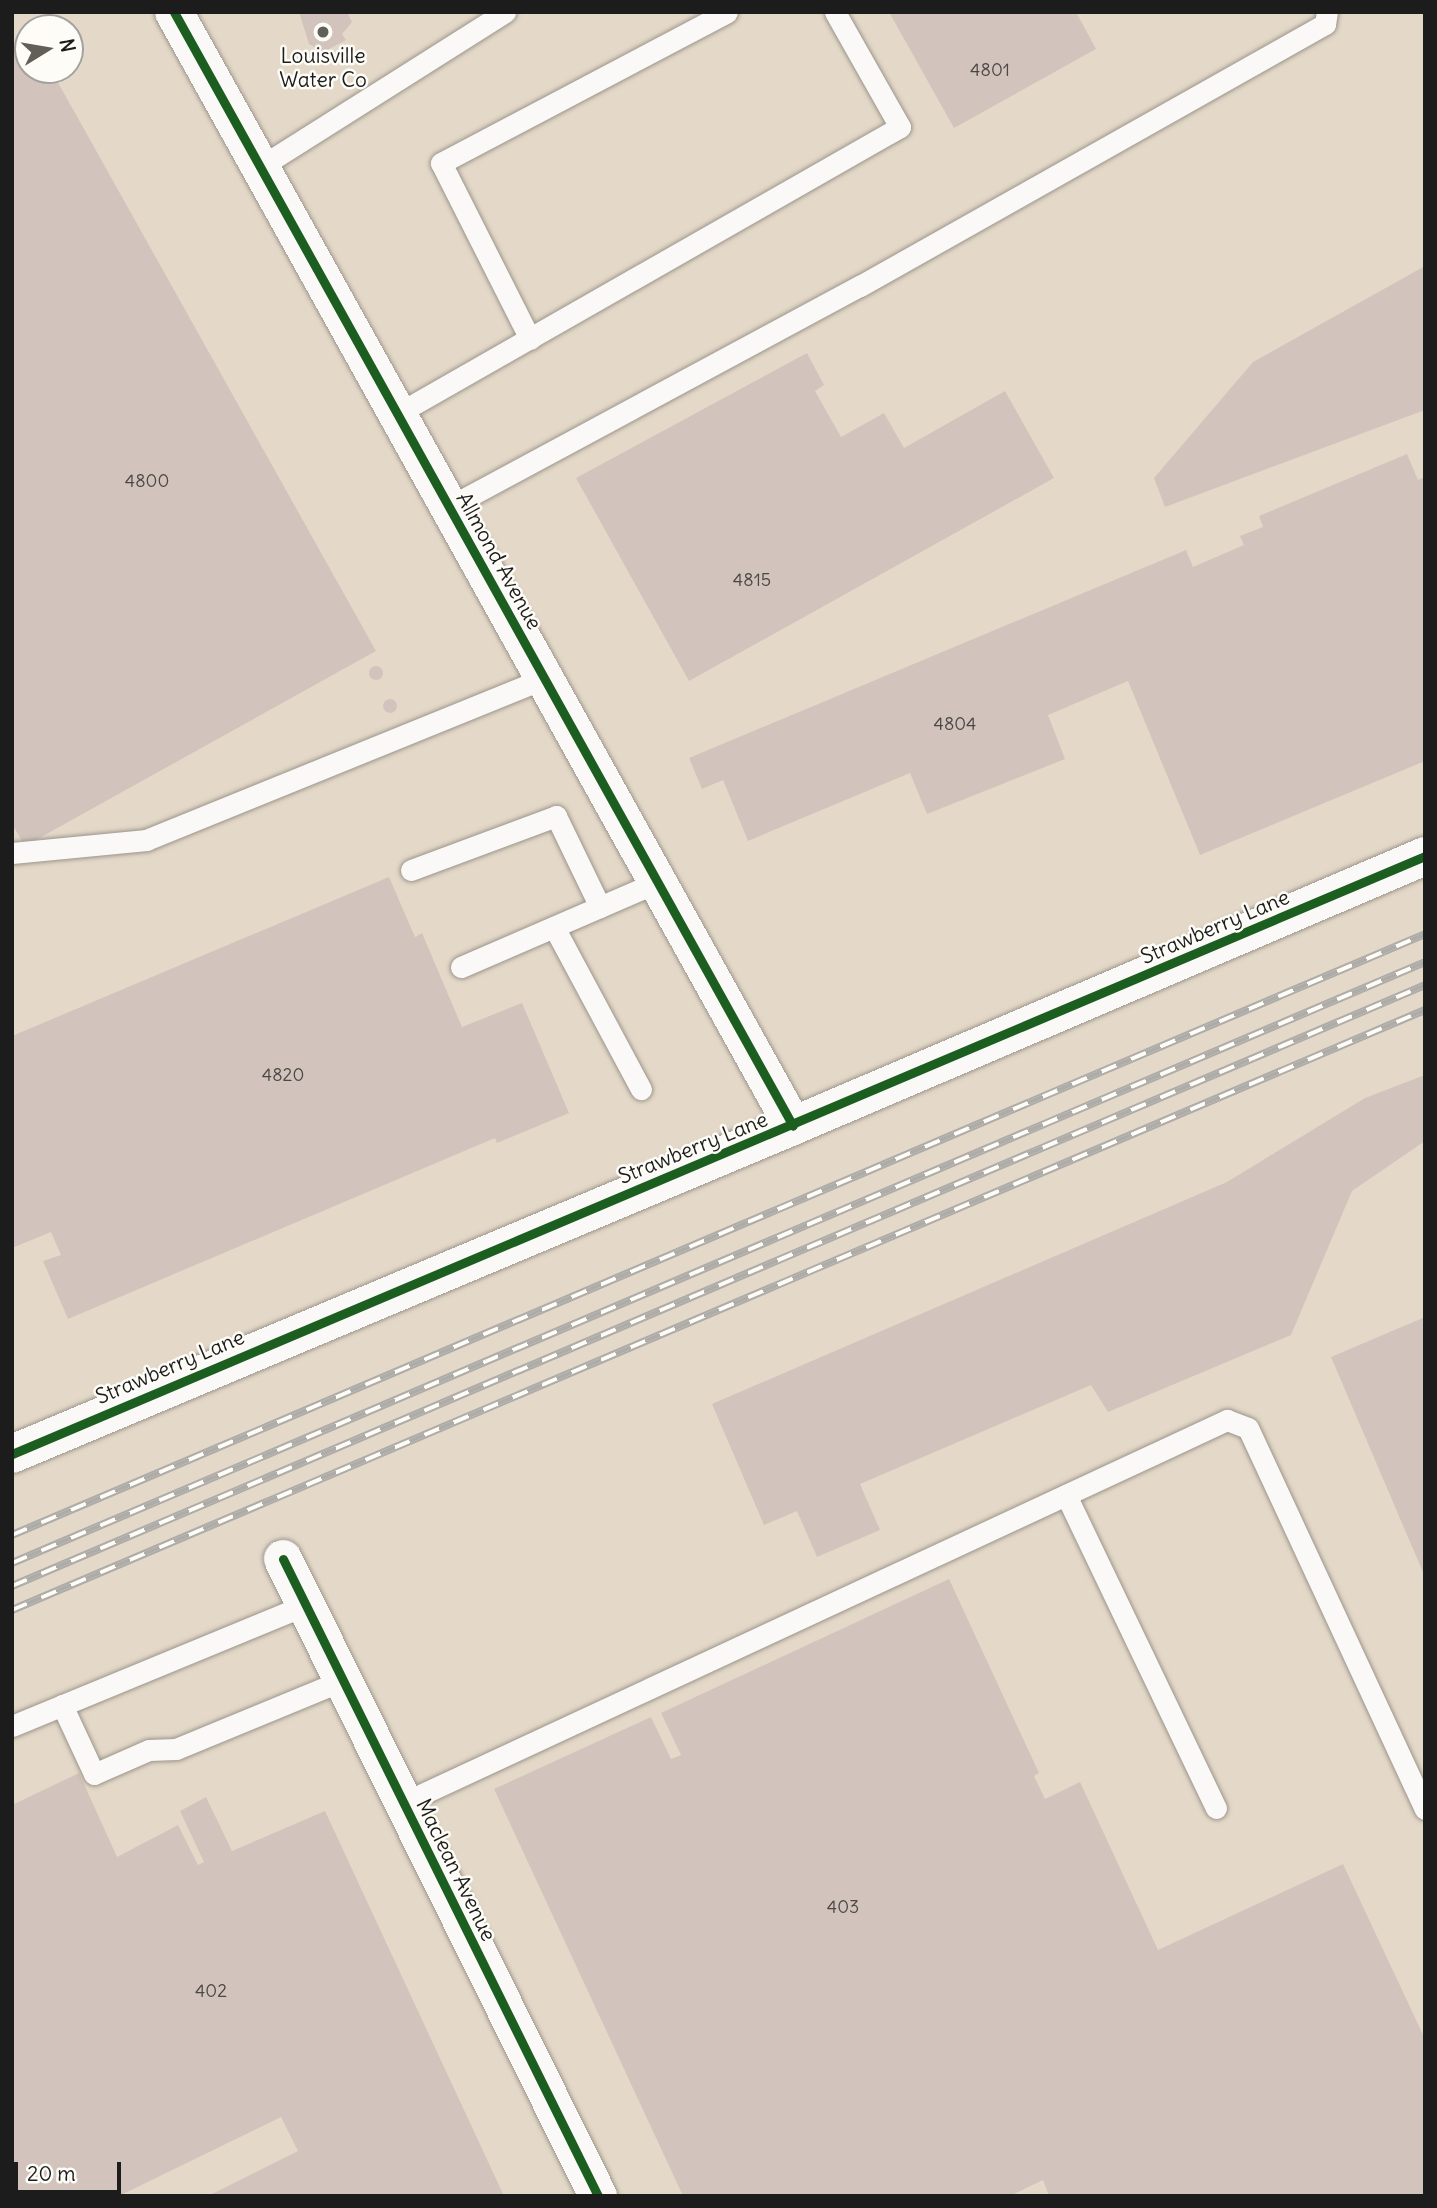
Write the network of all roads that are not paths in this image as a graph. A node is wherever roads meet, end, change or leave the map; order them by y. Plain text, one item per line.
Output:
1 (174, 12) edge
2 (505, 12) edge
3 (727, 12) edge
4 (835, 12) edge
5 (1327, 12) edge
6 (260, 167) junction
7 (530, 339) junction
8 (397, 414) junction
9 (449, 507) junction
10 (544, 678) junction
11 (12, 853) edge
12 (1425, 856) edge
13 (411, 870) dead end
14 (657, 882) junction
15 (600, 907) junction
16 (554, 927) junction
17 (461, 967) dead end
18 (641, 1089) dead end
19 (793, 1126) junction
20 (12, 1454) edge
21 (1066, 1495) junction
22 (283, 1559) dead end
23 (306, 1605) junction
24 (343, 1680) junction
25 (62, 1705) junction
26 (12, 1726) edge
27 (403, 1803) junction
28 (1216, 1808) dead end
29 (1425, 1809) edge
30 (598, 2196) edge

1 - 6 street, Allmond Avenue
2 - 6 lane
3 - 7 lane
4 - 7 lane
5 - 9 lane
6 - 8 street, Allmond Avenue
7 - 8 lane
8 - 9 street, Allmond Avenue
9 - 10 street, Allmond Avenue
10 - 11 lane
10 - 14 street, Allmond Avenue
12 - 19 street, Strawberry Lane
13 - 15 lane
14 - 15 lane
14 - 19 street, Allmond Avenue
15 - 16 lane
16 - 17 lane
16 - 18 lane
19 - 20 street, Strawberry Lane
21 - 27 lane
21 - 28 lane
21 - 29 lane
22 - 23 street, Maclean Avenue
23 - 24 street, Maclean Avenue
23 - 25 lane
24 - 25 lane
24 - 27 street, Maclean Avenue
25 - 26 lane
27 - 30 street, Maclean Avenue

